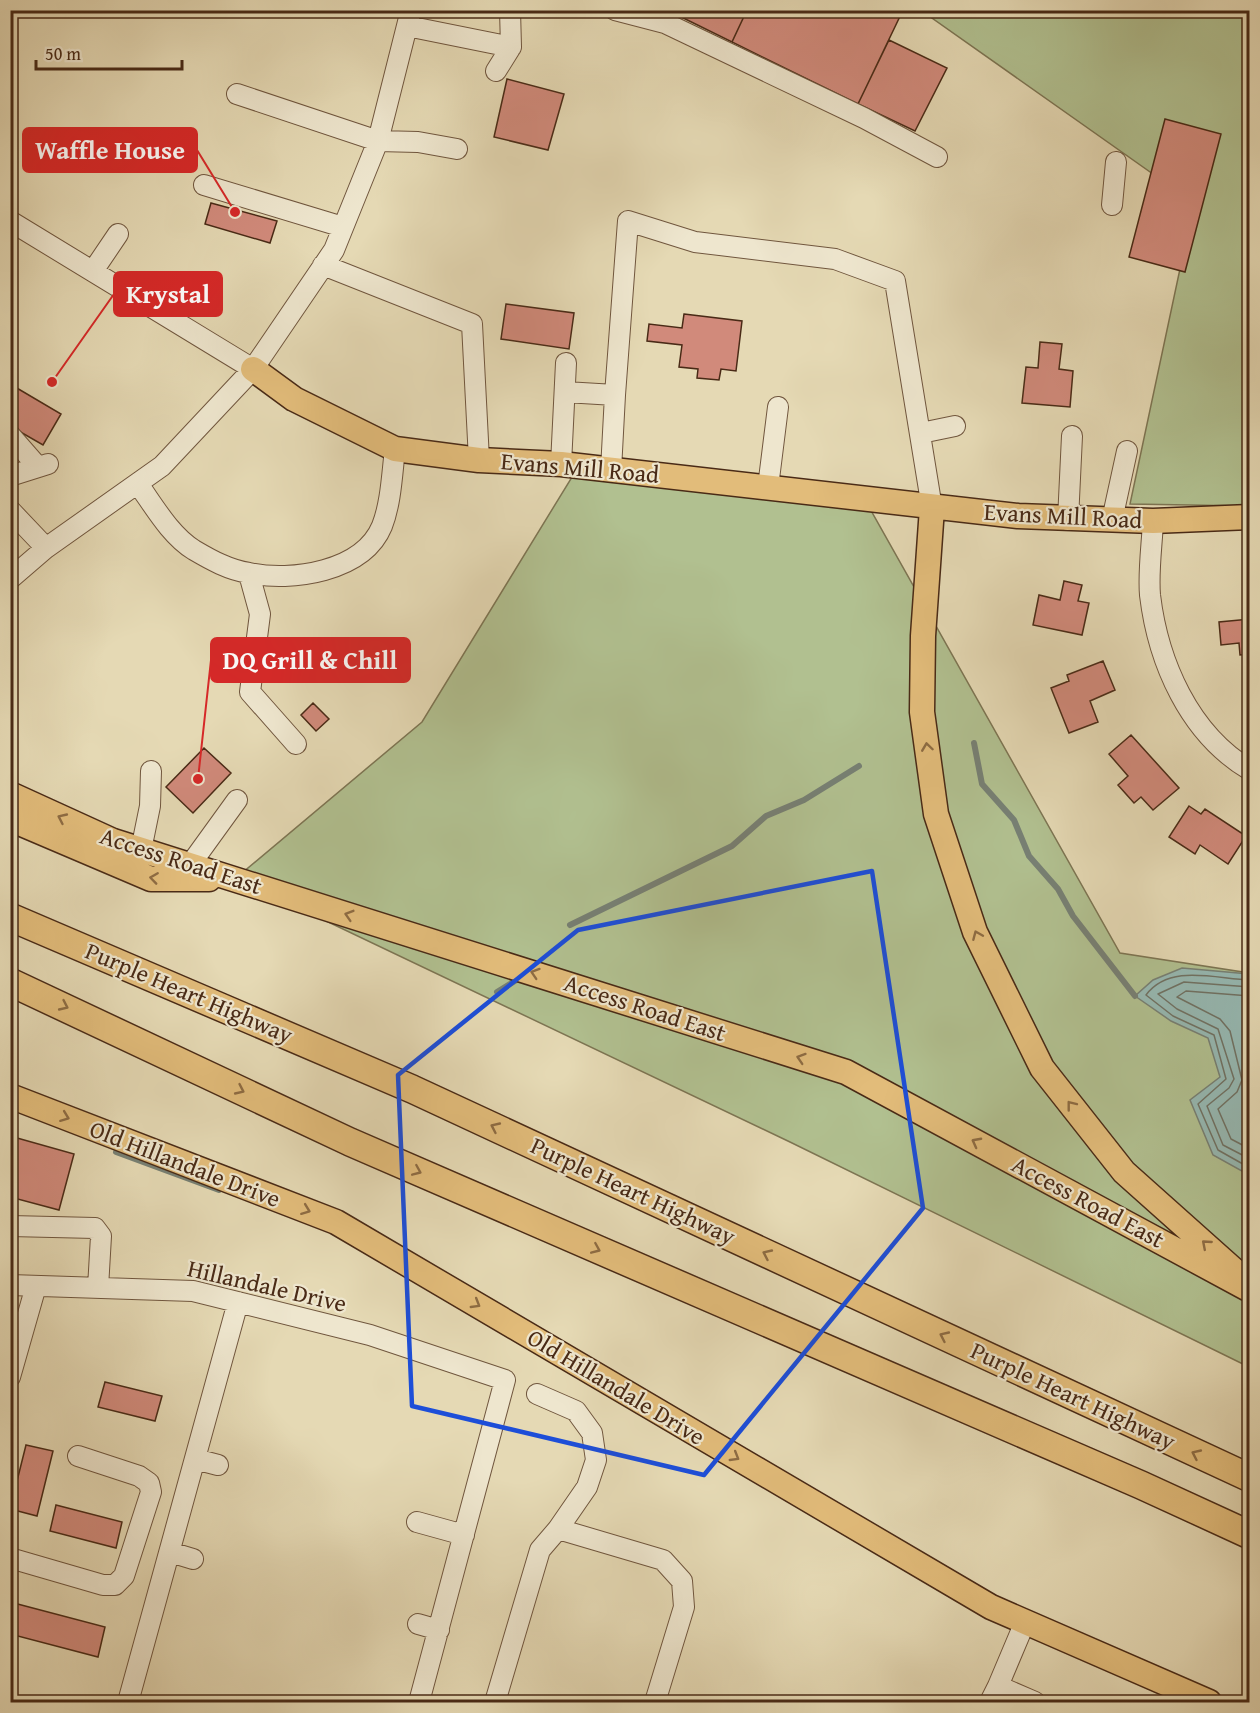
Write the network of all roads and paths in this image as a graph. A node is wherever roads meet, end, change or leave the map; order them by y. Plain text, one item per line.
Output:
1 (510, 10) edge
2 (615, 10) edge
3 (409, 18) edge
4 (511, 47) junction
5 (496, 71) dead end
6 (237, 94) dead end
7 (378, 141) junction
8 (457, 149) dead end
9 (937, 157) dead end
10 (1116, 162) dead end
11 (204, 185) dead end
12 (1112, 204) dead end
13 (10, 220) edge
14 (343, 227) junction
15 (118, 234) dead end
16 (323, 265) junction
17 (93, 271) junction
18 (566, 363) dead end
19 (253, 369) junction
20 (565, 392) junction
21 (615, 395) junction
22 (778, 407) dead end
23 (954, 426) dead end
24 (921, 433) junction
25 (10, 435) edge
26 (1072, 436) dead end
27 (395, 449) junction
28 (1127, 451) dead end
29 (479, 460) junction
30 (561, 464) junction
31 (612, 470) junction
32 (10, 476) edge
33 (138, 484) junction
34 (768, 487) junction
35 (932, 508) junction
36 (10, 510) edge
37 (1250, 517) edge
38 (1068, 520) junction
39 (1112, 520) junction
40 (1154, 521) junction
41 (46, 549) junction
42 (249, 574) junction
43 (10, 579) edge
44 (296, 744) dead end
45 (1250, 770) edge
46 (151, 771) dead end
47 (10, 794) edge
48 (237, 800) dead end
49 (10, 819) edge
50 (141, 850) junction
51 (190, 865) junction
52 (233, 878) junction
53 (10, 916) edge
54 (10, 982) edge
55 (10, 1096) edge
56 (10, 1226) edge
57 (1250, 1283) edge
58 (10, 1285) edge
59 (36, 1286) junction
60 (98, 1288) junction
61 (1250, 1290) edge
62 (238, 1302) junction
63 (10, 1377) edge
64 (537, 1394) dead end
65 (78, 1456) dead end
66 (195, 1459) junction
67 (218, 1465) dead end
68 (1250, 1478) edge
69 (417, 1522) dead end
70 (558, 1529) junction
71 (464, 1535) junction
72 (1250, 1535) edge
73 (170, 1552) junction
74 (10, 1558) edge
75 (194, 1559) dead end
76 (1024, 1622) junction
77 (418, 1624) dead end
78 (439, 1630) junction
79 (994, 1694) edge
80 (128, 1702) edge
81 (419, 1702) edge
82 (495, 1702) edge
83 (655, 1702) edge
84 (1035, 1702) edge
85 (1209, 1702) edge

1 - 4 street
2 - 9 street
3 - 4 street
3 - 7 street
4 - 5 street
6 - 7 street
7 - 8 street
7 - 14 street
10 - 12 street
11 - 14 street
13 - 17 street
14 - 16 street
15 - 17 street
16 - 19 street
16 - 29 street
17 - 19 street
18 - 20 street
19 - 27 main road, Evans Mill Road
19 - 33 street
20 - 21 street
20 - 30 street
21 - 24 street
21 - 31 street
22 - 34 street
23 - 24 street
24 - 35 street
25 - 32 street
26 - 38 street
27 - 29 main road, Evans Mill Road
27 - 42 street
28 - 39 street
29 - 30 main road, Evans Mill Road
30 - 31 main road, Evans Mill Road
31 - 34 main road, Evans Mill Road
33 - 41 street
33 - 42 street
34 - 35 main road, Evans Mill Road
35 - 38 main road, Evans Mill Road
57 -> 35 main road
36 - 41 street
37 - 40 main road, Evans Mill Road
38 - 39 main road, Evans Mill Road
39 - 40 main road, Evans Mill Road
40 - 45 street
41 - 43 street
42 - 44 street
46 - 50 street
50 -> 47 main road, Access Road East
48 - 51 street
52 -> 49 main road
50 - 51 main road, Access Road East
51 - 52 main road, Access Road East
61 -> 52 main road, Access Road East
68 -> 53 highway, Purple Heart Highway
54 -> 72 highway
55 -> 76 main road, Old Hillandale Drive
56 - 60 street
58 - 59 street, Hillandale Drive
59 - 60 street, Hillandale Drive
59 - 63 street
60 - 62 street, Hillandale Drive
62 - 66 street
62 - 71 street, Hillandale Drive
64 - 70 street
65 - 74 street
66 - 67 street
66 - 73 street
69 - 71 street
70 - 82 street
70 - 83 street
71 - 78 street
73 - 75 street
73 - 80 street
76 - 79 street
76 - 85 main road, Old Hillandale Drive
77 - 78 street
78 - 81 street
79 - 84 street

